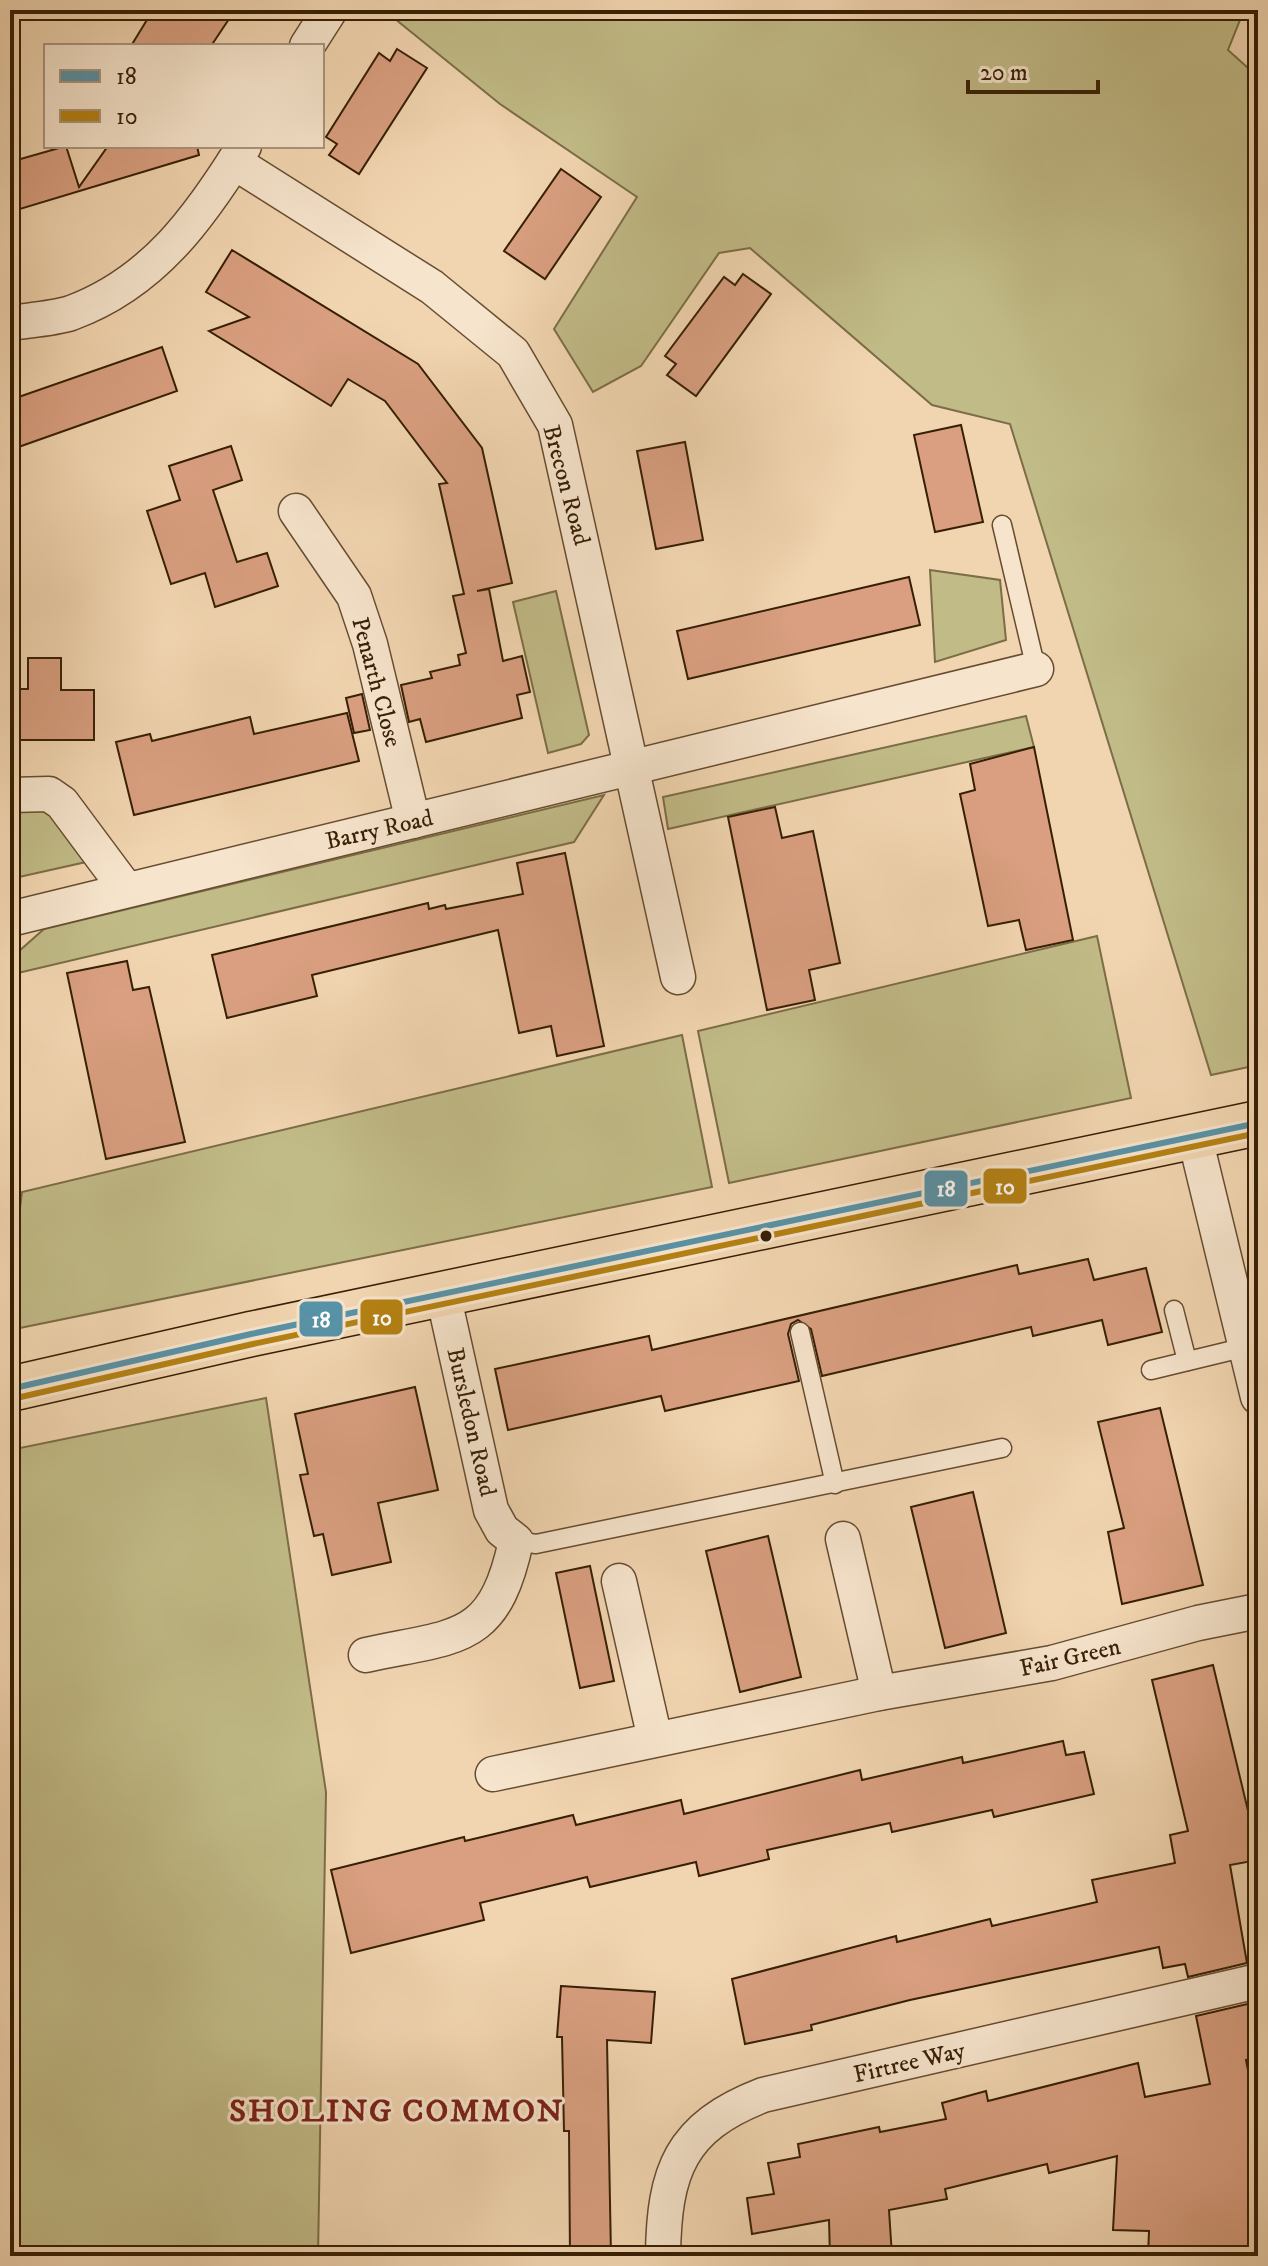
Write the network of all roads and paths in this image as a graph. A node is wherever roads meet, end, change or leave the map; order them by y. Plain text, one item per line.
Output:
1 (330, 10) edge
2 (308, 44) edge
3 (239, 154) edge
4 (10, 323) edge
5 (296, 511) dead end
6 (1002, 525) dead end
7 (1036, 669) joint
8 (632, 768) junction
9 (10, 795) edge
10 (413, 821) junction
11 (126, 889) junction
12 (10, 919) edge
13 (678, 977) dead end
14 (1258, 1123) edge
15 (1195, 1138) junction
16 (1246, 1292) edge
17 (443, 1294) junction
18 (1174, 1310) dead end
19 (800, 1332) dead end
20 (1246, 1347) junction
21 (1187, 1361) junction
22 (1151, 1370) dead end
23 (10, 1389) edge
24 (1258, 1397) edge
25 (1002, 1448) dead end
26 (835, 1484) junction
27 (843, 1539) dead end
28 (516, 1541) junction
29 (619, 1581) dead end
30 (1258, 1611) edge
31 (366, 1655) dead end
32 (879, 1693) junction
33 (655, 1739) junction
34 (493, 1774) dead end
35 (1258, 1981) edge
36 (663, 2256) edge

1 - 2 street
3 - 4 street
3 - 8 street, Brecon Road
5 - 10 street, Penarth Close
6 - 7 lane
7 - 8 street, Barry Road
8 - 10 street, Barry Road
8 - 13 street
9 - 11 street
10 - 11 street, Barry Road
11 - 12 street, Barry Road
14 - 15 main road
15 - 16 street
15 - 17 main road
16 - 20 street
17 - 23 main road
17 - 28 street, Bursledon Road
18 - 21 lane
19 - 26 lane
20 - 21 lane
20 - 24 street
21 - 22 lane
25 - 26 lane
26 - 28 lane
27 - 32 street
28 - 31 street
29 - 33 street
30 - 32 street, Fair Green
32 - 33 street, Fair Green
33 - 34 street, Fair Green
35 - 36 street, Firtree Way

